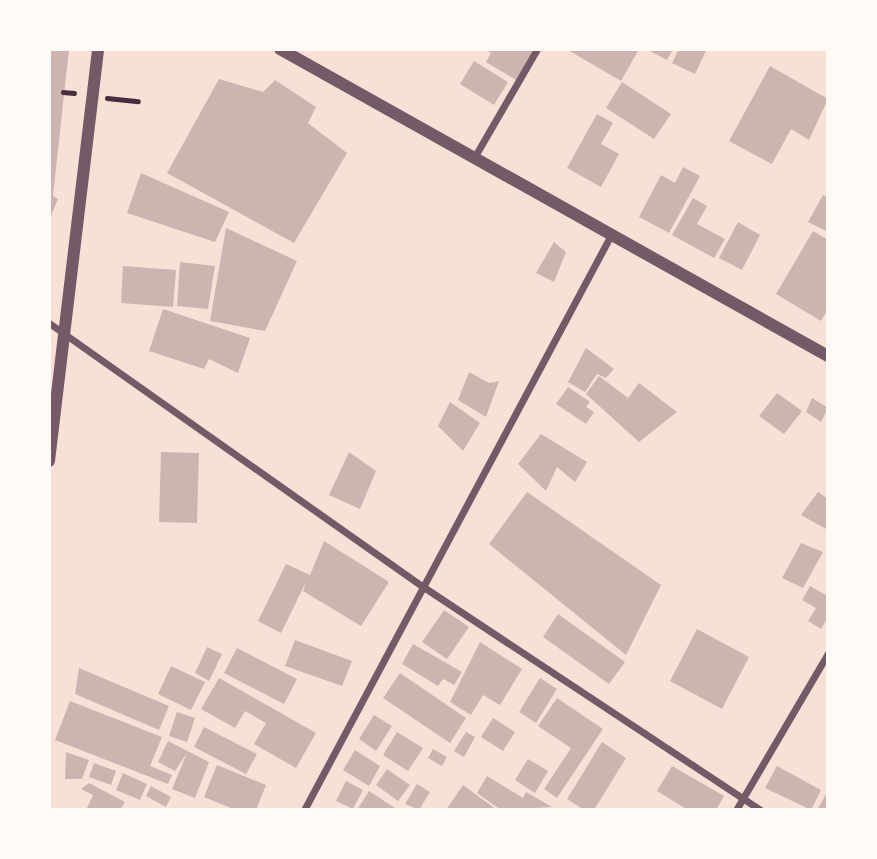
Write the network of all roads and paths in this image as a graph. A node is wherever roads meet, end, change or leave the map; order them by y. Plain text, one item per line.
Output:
1 (98, 49) edge
2 (280, 49) edge
3 (537, 49) edge
4 (475, 156) junction
5 (612, 233) junction
6 (49, 323) edge
7 (64, 334) junction
8 (828, 356) edge
9 (49, 461) edge
10 (425, 587) junction
11 (828, 653) edge
12 (742, 798) junction
13 (304, 810) edge
14 (736, 810) edge
15 (761, 810) edge

1 - 7 street
2 - 4 street
3 - 4 street
4 - 5 street
5 - 8 street
5 - 10 street
6 - 7 street
7 - 9 street
7 - 10 street
10 - 12 street
10 - 13 street
11 - 12 street
12 - 14 street
12 - 15 street

